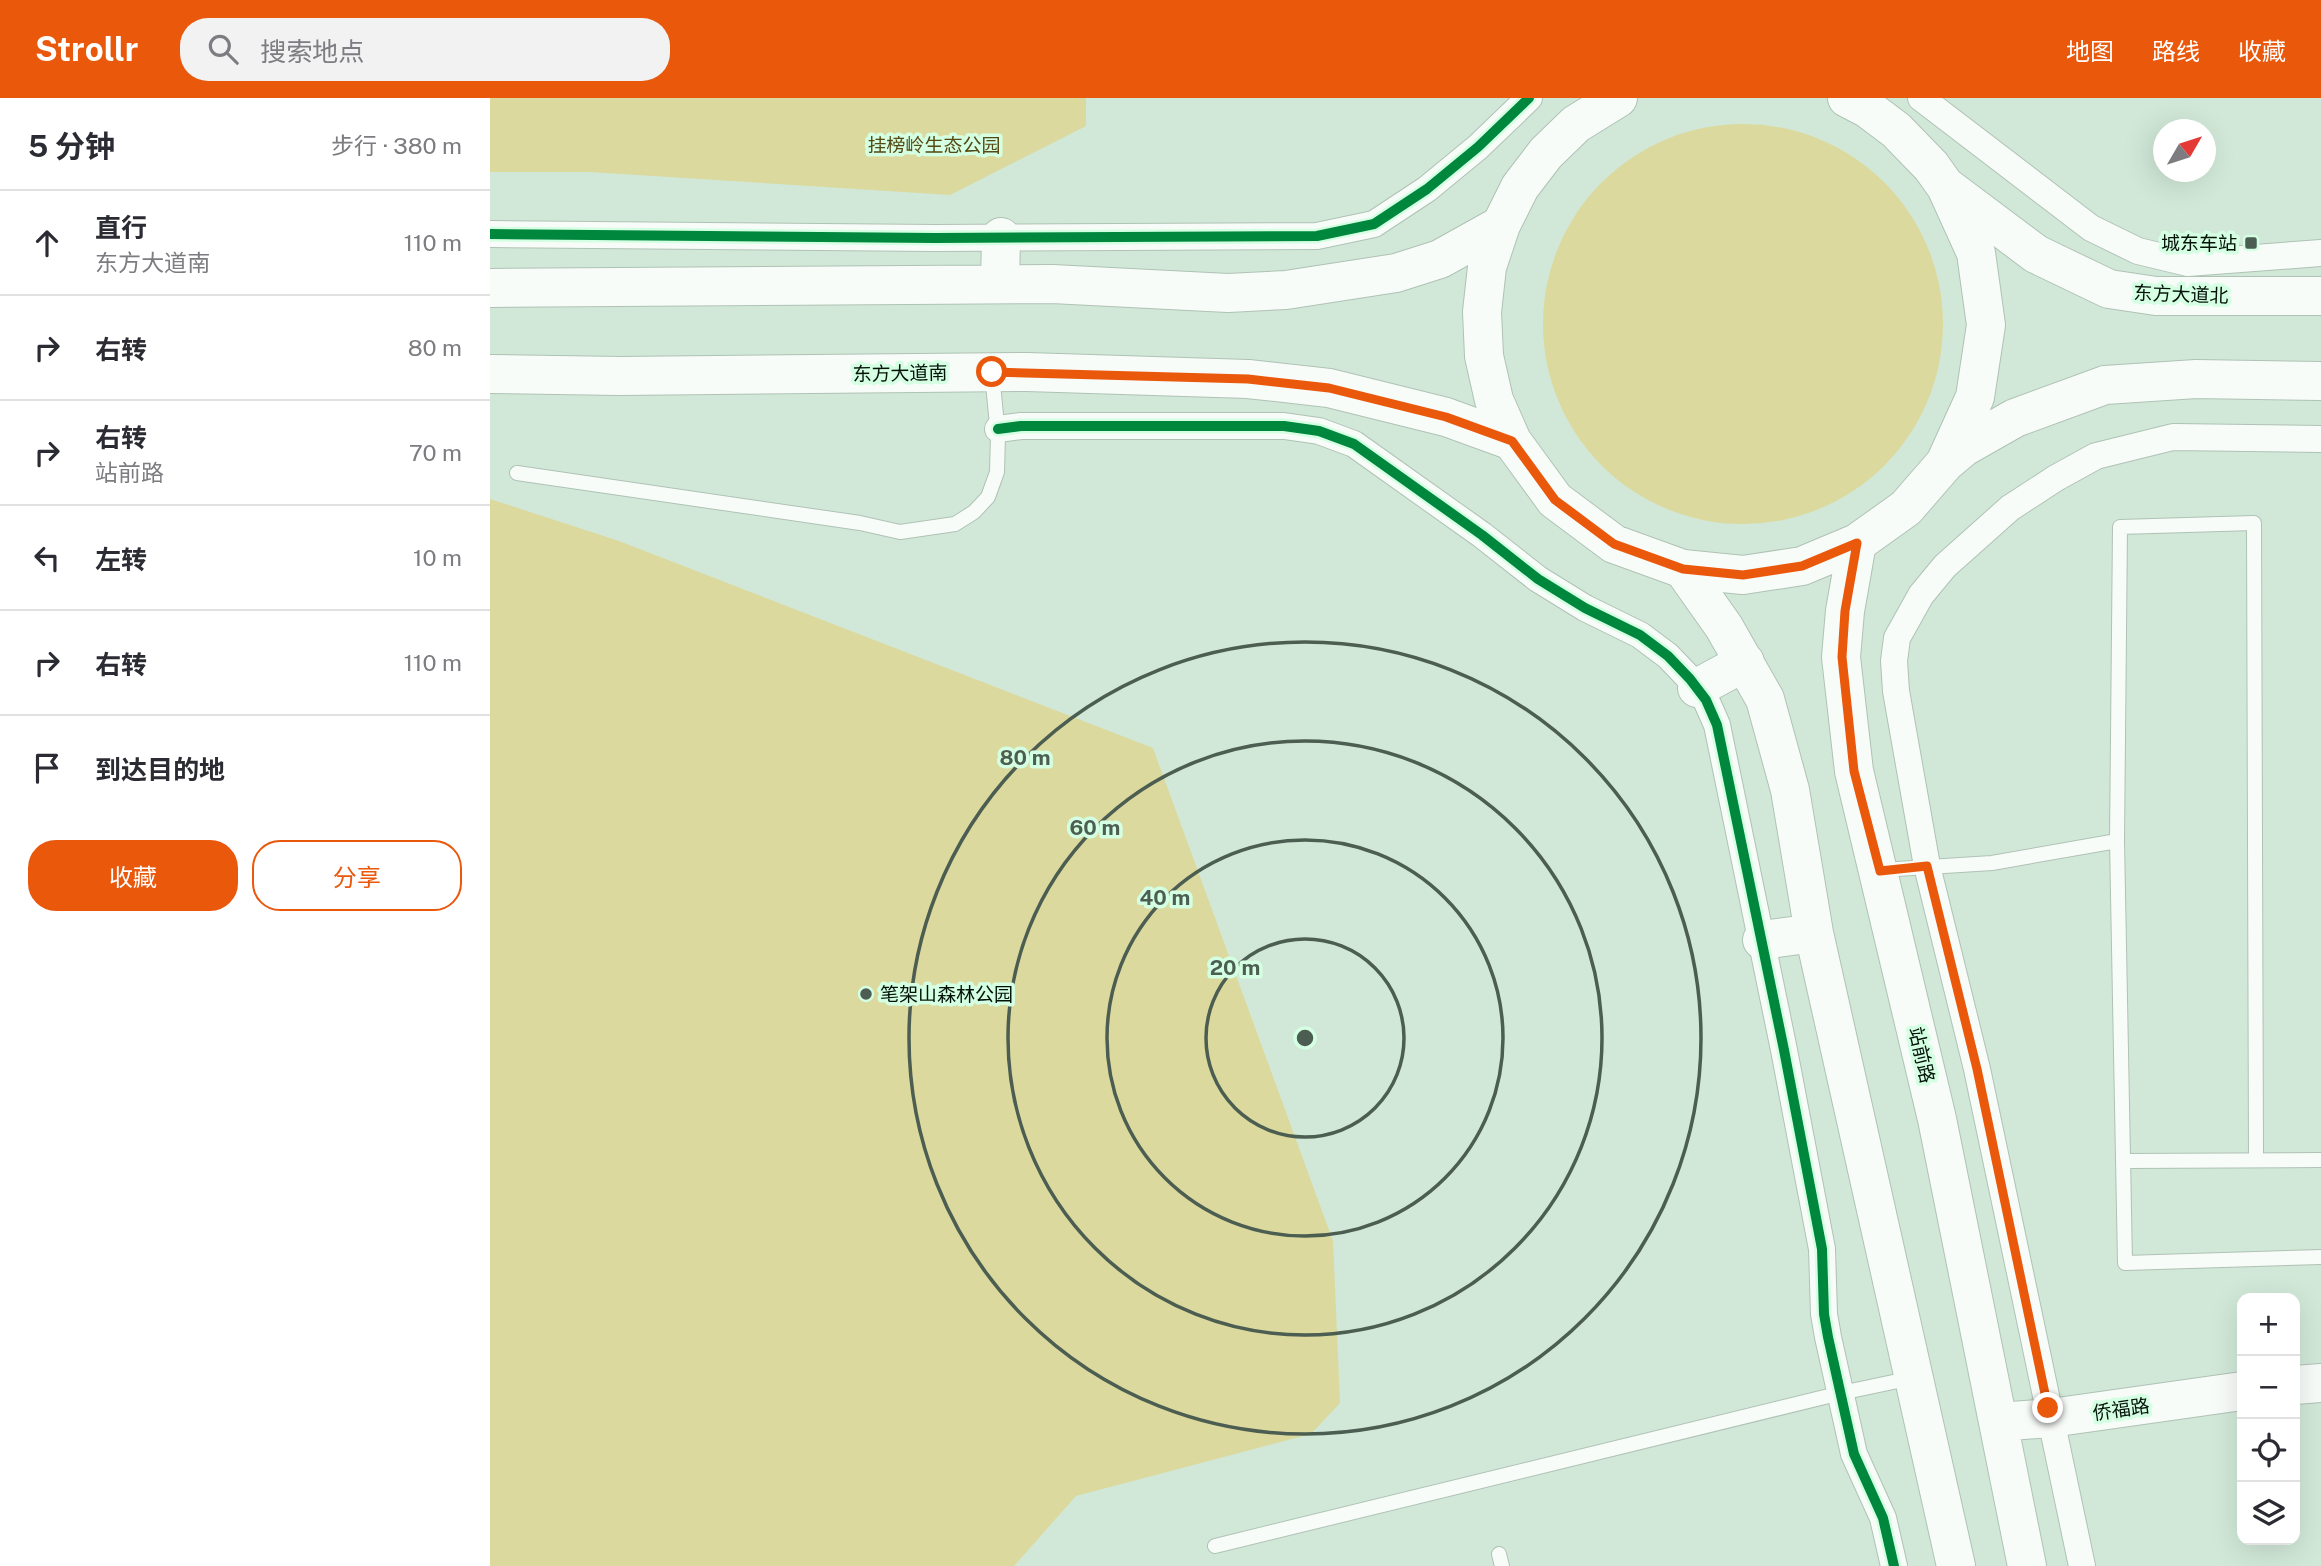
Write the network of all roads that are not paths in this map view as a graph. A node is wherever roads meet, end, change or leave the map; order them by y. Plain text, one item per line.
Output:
1 (1529, 98) edge
2 (1847, 98) edge
3 (1921, 98) edge
4 (1614, 99) edge
5 (1946, 187) junction
6 (1501, 225) junction
7 (490, 234) edge
8 (1001, 237) junction
9 (2321, 253) edge
10 (1000, 284) junction
11 (490, 288) edge
12 (2321, 296) edge
13 (992, 372) junction
14 (490, 374) edge
15 (2321, 381) edge
16 (998, 429) junction
17 (2321, 439) edge
18 (1512, 441) junction
19 (1945, 463) junction
20 (517, 473) dead end
21 (1857, 543) junction
22 (1683, 569) junction
23 (1745, 662) junction
24 (1697, 688) junction
25 (2117, 841) junction
26 (1927, 866) junction
27 (1880, 871) junction
28 (1814, 933) junction
29 (1762, 940) junction
30 (2256, 1160) junction
31 (2321, 1160) edge
32 (2124, 1161) junction
33 (2321, 1257) edge
34 (1913, 1377) junction
35 (2321, 1383) edge
36 (2300, 1385) edge
37 (2237, 1392) edge
38 (1841, 1393) junction
39 (2051, 1418) junction
40 (1998, 1422) junction
41 (1215, 1546) dead end
42 (1894, 1566) edge
43 (1955, 1566) edge
44 (2027, 1566) edge
45 (2082, 1566) edge

1 - 8 street
2 - 5 main road
3 - 9 street
4 - 6 main road
5 - 12 main road, 东方大道北
5 - 19 main road
6 - 10 main road
6 - 18 main road
7 - 8 street
8 - 10 main road
10 - 11 main road
13 - 14 main road, 东方大道南
13 - 16 lane
13 - 18 main road, 东方大道南
15 - 19 main road
16 - 20 lane
16 - 24 street
17 - 26 street
18 - 22 main road
19 - 21 main road
21 - 22 main road
21 - 27 main road, 站前路
22 - 23 main road
23 - 24 main road
23 - 28 main road
24 - 29 street
25 - 26 lane
25 - 30 lane
25 - 32 lane
26 - 27 lane
26 - 39 street
27 - 40 main road, 站前路
28 - 29 main road
28 - 34 main road
29 - 38 street
30 - 31 lane
30 - 32 lane
32 - 33 lane
34 - 38 lane
34 - 43 main road
35 - 36 main road
37 - 39 main road, 侨福路
38 - 41 lane
38 - 42 street
39 - 40 main road, 侨福路
39 - 45 street
40 - 44 main road, 站前路

